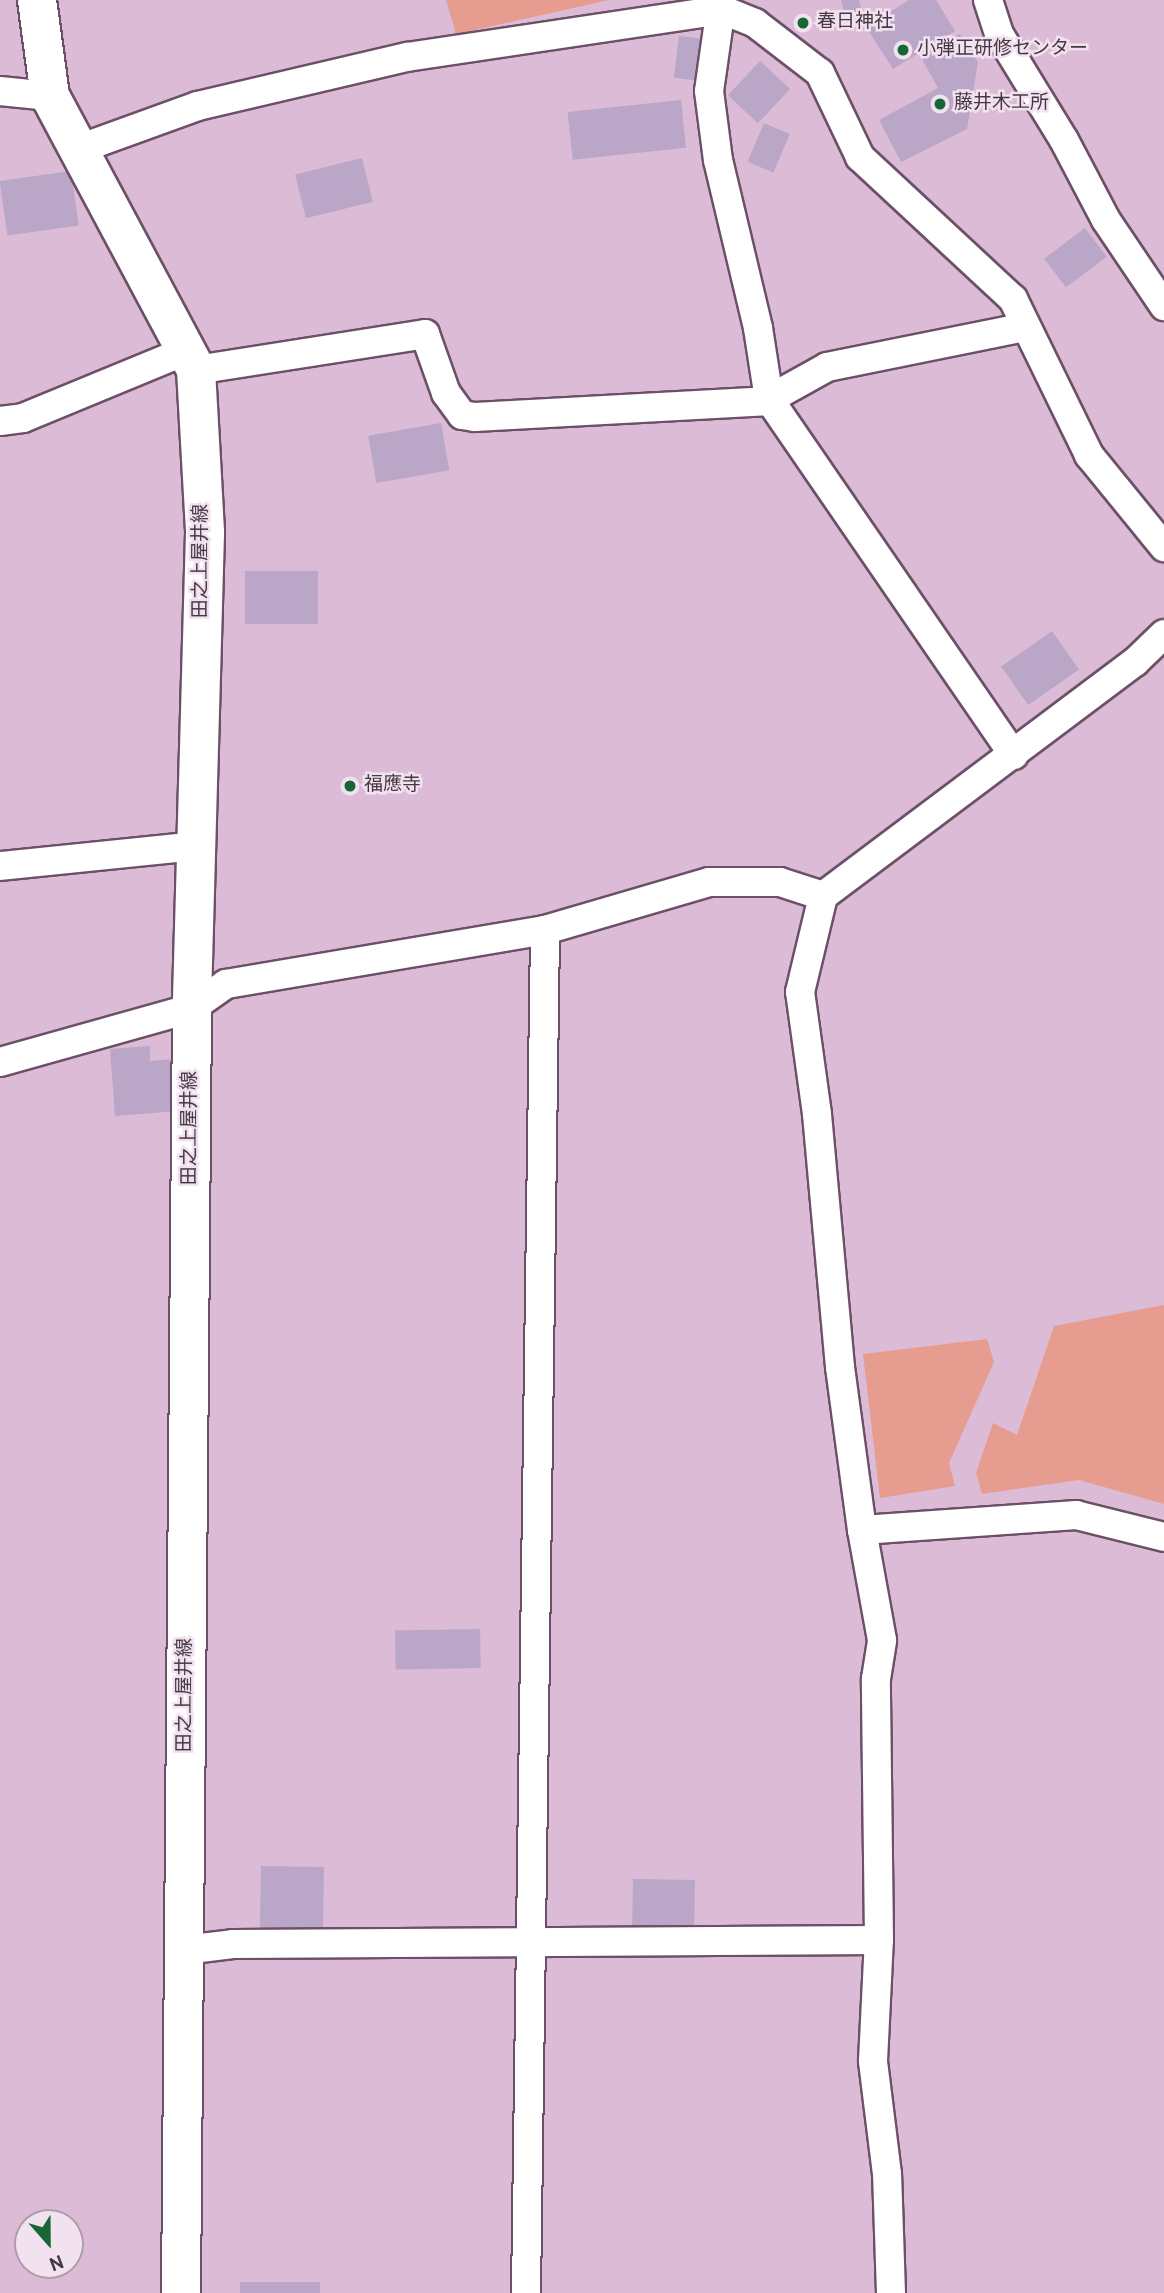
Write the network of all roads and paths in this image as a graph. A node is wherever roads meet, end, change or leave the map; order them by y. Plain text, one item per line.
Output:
1 (37, 0) edge
2 (988, 0) edge
3 (722, 5) edge
4 (0, 91) edge
5 (50, 96) junction
6 (79, 149) junction
7 (1164, 306) edge
8 (1026, 327) junction
9 (192, 360) junction
10 (769, 400) junction
11 (0, 421) edge
12 (1164, 547) edge
13 (1164, 634) edge
14 (1014, 755) junction
15 (196, 846) junction
16 (0, 866) edge
17 (823, 896) junction
18 (545, 930) junction
19 (192, 1008) junction
20 (0, 1062) edge
21 (862, 1530) junction
22 (1164, 1537) edge
23 (879, 1940) junction
24 (532, 1945) junction
25 (184, 1950) junction
26 (181, 2293) edge
27 (526, 2293) edge
28 (891, 2293) edge

1 - 5 main road, 田之上屋井線
2 - 7 street
3 - 6 street
3 - 8 street
3 - 10 street
4 - 5 street
5 - 6 main road, 田之上屋井線
6 - 9 main road, 田之上屋井線
8 - 10 street
8 - 12 street
9 - 10 street
9 - 11 street
9 - 15 main road, 田之上屋井線
10 - 14 street
13 - 14 street
14 - 17 street
15 - 16 street
15 - 19 main road, 田之上屋井線
17 - 18 street
17 - 21 street
18 - 19 street
18 - 24 street
19 - 20 street
19 - 25 main road, 田之上屋井線
21 - 22 street
21 - 23 street
23 - 24 street
23 - 28 street
24 - 25 street
24 - 27 street
25 - 26 main road, 田之上屋井線

